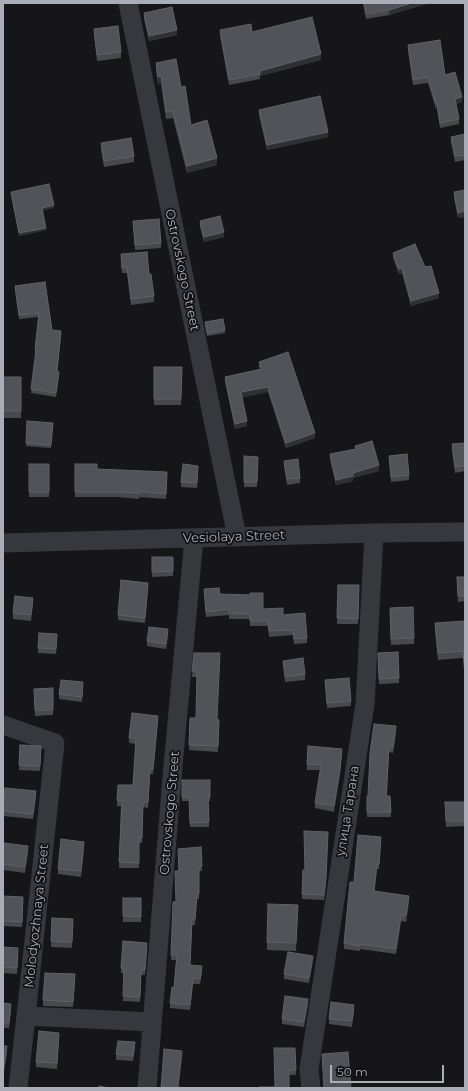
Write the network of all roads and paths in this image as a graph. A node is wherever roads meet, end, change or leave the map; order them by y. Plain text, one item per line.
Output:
1 (128, 3) edge
2 (465, 532) edge
3 (374, 533) junction
4 (237, 537) junction
5 (194, 538) junction
6 (3, 543) edge
7 (3, 725) edge
8 (26, 1016) junction
9 (152, 1022) junction
10 (18, 1088) edge
11 (146, 1088) edge
12 (311, 1088) edge

1 - 4 street, Ostrovskogo Street
2 - 3 street, Vesiolaya Street
3 - 4 street, Vesiolaya Street
3 - 12 street, улица Тарана
4 - 5 street, Vesiolaya Street
5 - 6 street, Vesiolaya Street
5 - 9 street, Ostrovskogo Street
7 - 8 street, Molodyozhnaya Street
8 - 9 street
8 - 10 street, Molodyozhnaya Street
9 - 11 street, Ostrovskogo Street

